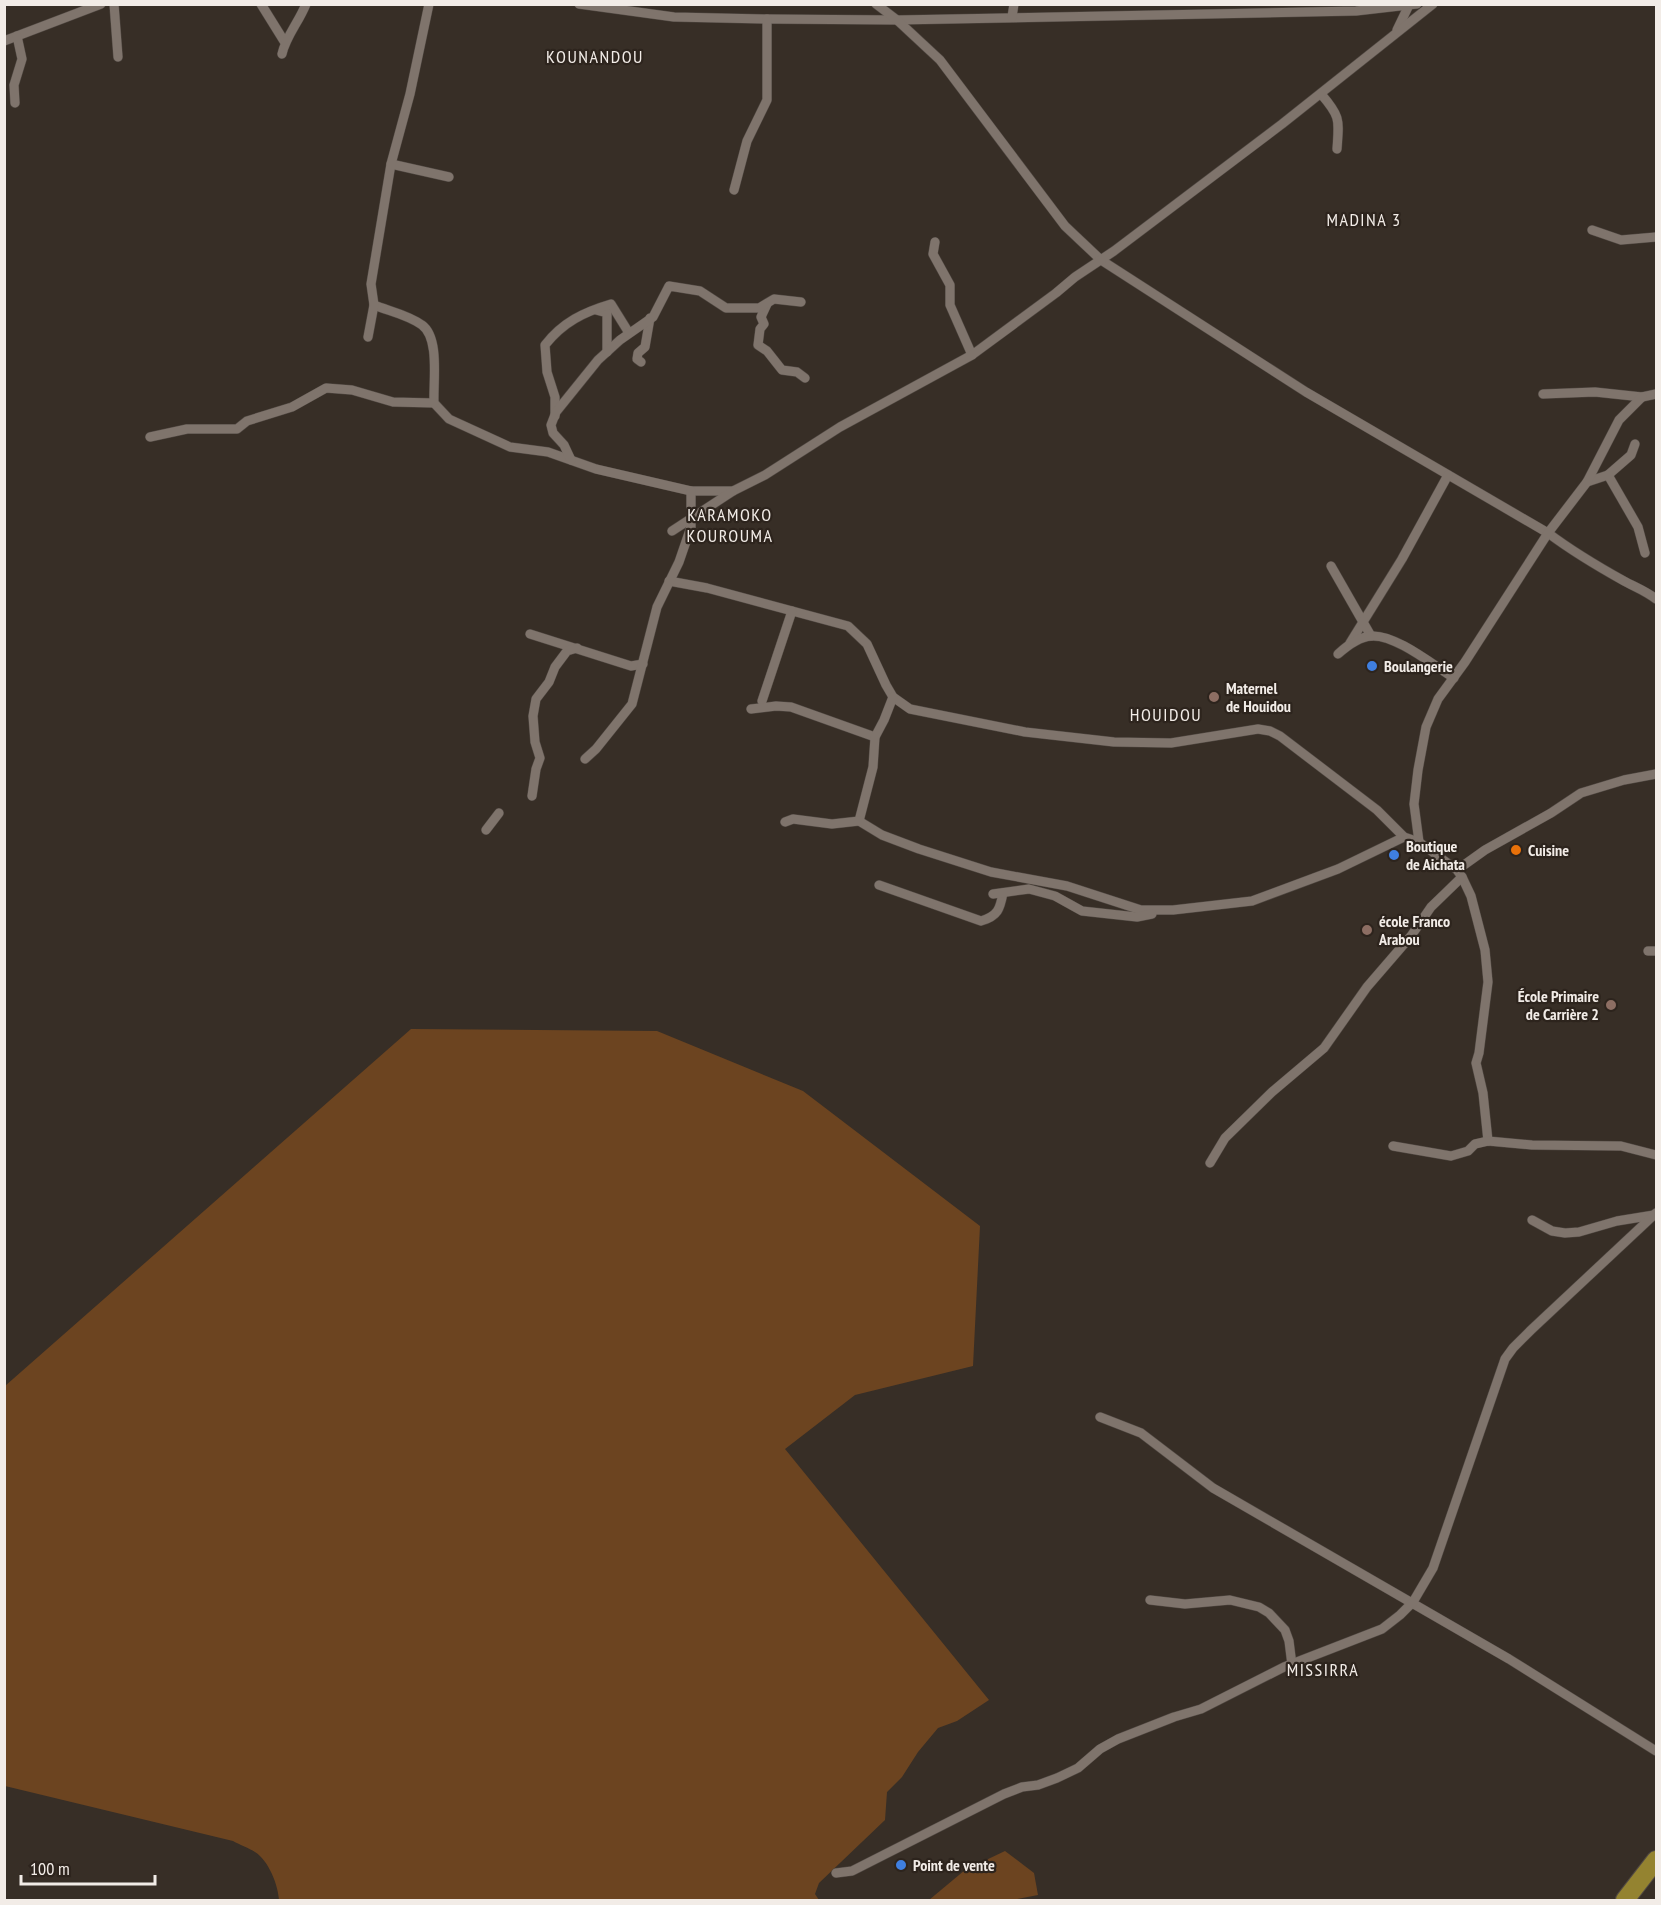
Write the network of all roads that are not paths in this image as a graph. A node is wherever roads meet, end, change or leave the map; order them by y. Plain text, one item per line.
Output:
1 (101, 4) edge
2 (114, 4) edge
3 (261, 4) edge
4 (306, 4) edge
5 (429, 4) edge
6 (579, 4) edge
7 (876, 4) edge
8 (1014, 4) edge
9 (1181, 4) edge
10 (1417, 4) edge
11 (1433, 4) edge
12 (1409, 5) edge
13 (648, 10) edge
14 (1182, 15) junction
15 (1012, 17) junction
16 (767, 19) junction
17 (897, 20) junction
18 (1395, 33) junction
19 (16, 36) junction
20 (4, 40) edge
21 (284, 41) junction
22 (282, 54) dead end
23 (118, 57) dead end
24 (1321, 94) junction
25 (15, 103) dead end
26 (1337, 149) dead end
27 (391, 164) junction
28 (449, 177) dead end
29 (735, 190) dead end
30 (1592, 230) dead end
31 (1656, 237) edge
32 (934, 242) dead end
33 (1101, 260) junction
34 (801, 302) dead end
35 (767, 304) junction
36 (374, 305) junction
37 (594, 310) junction
38 (650, 318) junction
39 (629, 333) junction
40 (368, 337) dead end
41 (607, 352) junction
42 (972, 355) junction
43 (641, 362) dead end
44 (805, 378) dead end
45 (1544, 394) dead end
46 (1656, 394) edge
47 (1642, 397) junction
48 (434, 403) junction
49 (555, 416) junction
50 (150, 438) dead end
51 (1635, 444) dead end
52 (571, 460) junction
53 (1448, 475) junction
54 (1608, 475) junction
55 (1587, 482) junction
56 (691, 491) junction
57 (733, 491) junction
58 (691, 518) junction
59 (672, 531) dead end
60 (1548, 533) junction
61 (1645, 553) dead end
62 (1331, 566) dead end
63 (669, 581) junction
64 (1656, 599) edge
65 (792, 611) junction
66 (1363, 622) junction
67 (530, 634) dead end
68 (1371, 636) junction
69 (1350, 643) junction
70 (577, 648) junction
71 (1338, 654) dead end
72 (643, 664) junction
73 (1454, 678) junction
74 (893, 697) junction
75 (762, 701) dead end
76 (751, 709) dead end
77 (874, 737) junction
78 (585, 759) dead end
79 (1656, 774) edge
80 (532, 796) dead end
81 (499, 813) dead end
82 (859, 821) junction
83 (785, 822) dead end
84 (486, 830) dead end
85 (1404, 837) junction
86 (1419, 842) junction
87 (1459, 874) junction
88 (879, 885) dead end
89 (1004, 893) junction
90 (993, 894) dead end
91 (1169, 910) junction
92 (1488, 1141) junction
93 (1393, 1146) dead end
94 (1656, 1155) edge
95 (1210, 1163) dead end
96 (1655, 1214) edge
97 (1532, 1220) dead end
98 (1100, 1417) dead end
99 (1150, 1600) dead end
100 (1413, 1602) junction
101 (1292, 1665) junction
102 (1656, 1750) edge
103 (1656, 1860) edge
104 (836, 1872) dead end
105 (1625, 1900) edge

1 - 19 street
2 - 23 street
3 - 21 street
4 - 21 street
5 - 27 street
6 - 13 street
7 - 17 street
8 - 15 street
9 - 14 street
10 - 12 street
11 - 18 street
12 - 14 street
12 - 18 street
13 - 16 street
14 - 15 street
15 - 17 street
16 - 17 street
16 - 29 street
17 - 33 street
18 - 24 street
19 - 20 street
19 - 25 street
21 - 22 street
24 - 26 street
24 - 33 street
27 - 28 street
27 - 36 street
30 - 31 street
32 - 42 street
33 - 42 street
33 - 53 street
34 - 35 street
35 - 38 street
35 - 44 street
36 - 40 street
36 - 48 street
37 - 39 street
37 - 41 street
37 - 49 street
38 - 39 street
38 - 43 street
39 - 41 street
41 - 49 street
42 - 57 street
45 - 47 street
46 - 47 street
47 - 55 street
48 - 50 street
48 - 52 street
49 - 52 street
51 - 54 street
52 - 56 street
53 - 60 street
53 - 66 street
54 - 55 street
54 - 61 street
55 - 60 street
56 - 57 street
56 - 58 street
57 - 58 street
58 - 59 street
58 - 63 street
60 - 64 street
60 - 73 street
62 - 66 street
63 - 65 street
63 - 72 street
65 - 74 street
65 - 75 street
66 - 68 street
66 - 69 street
67 - 70 street
68 - 69 street
68 - 73 street
69 - 71 street
70 - 72 street
70 - 80 street
72 - 78 street
73 - 86 street
74 - 77 street
74 - 85 street
76 - 77 street
77 - 82 street
79 - 87 street
81 - 84 street
82 - 83 street
82 - 91 street
85 - 86 street
85 - 91 street
86 - 87 street
87 - 92 street
87 - 95 street
88 - 89 street
89 - 90 street
89 - 91 street
92 - 93 street
92 - 94 street
96 - 97 street
96 - 100 street
98 - 100 street
99 - 101 street
100 - 101 street
100 - 102 street
101 - 104 street
103 - 105 highway

